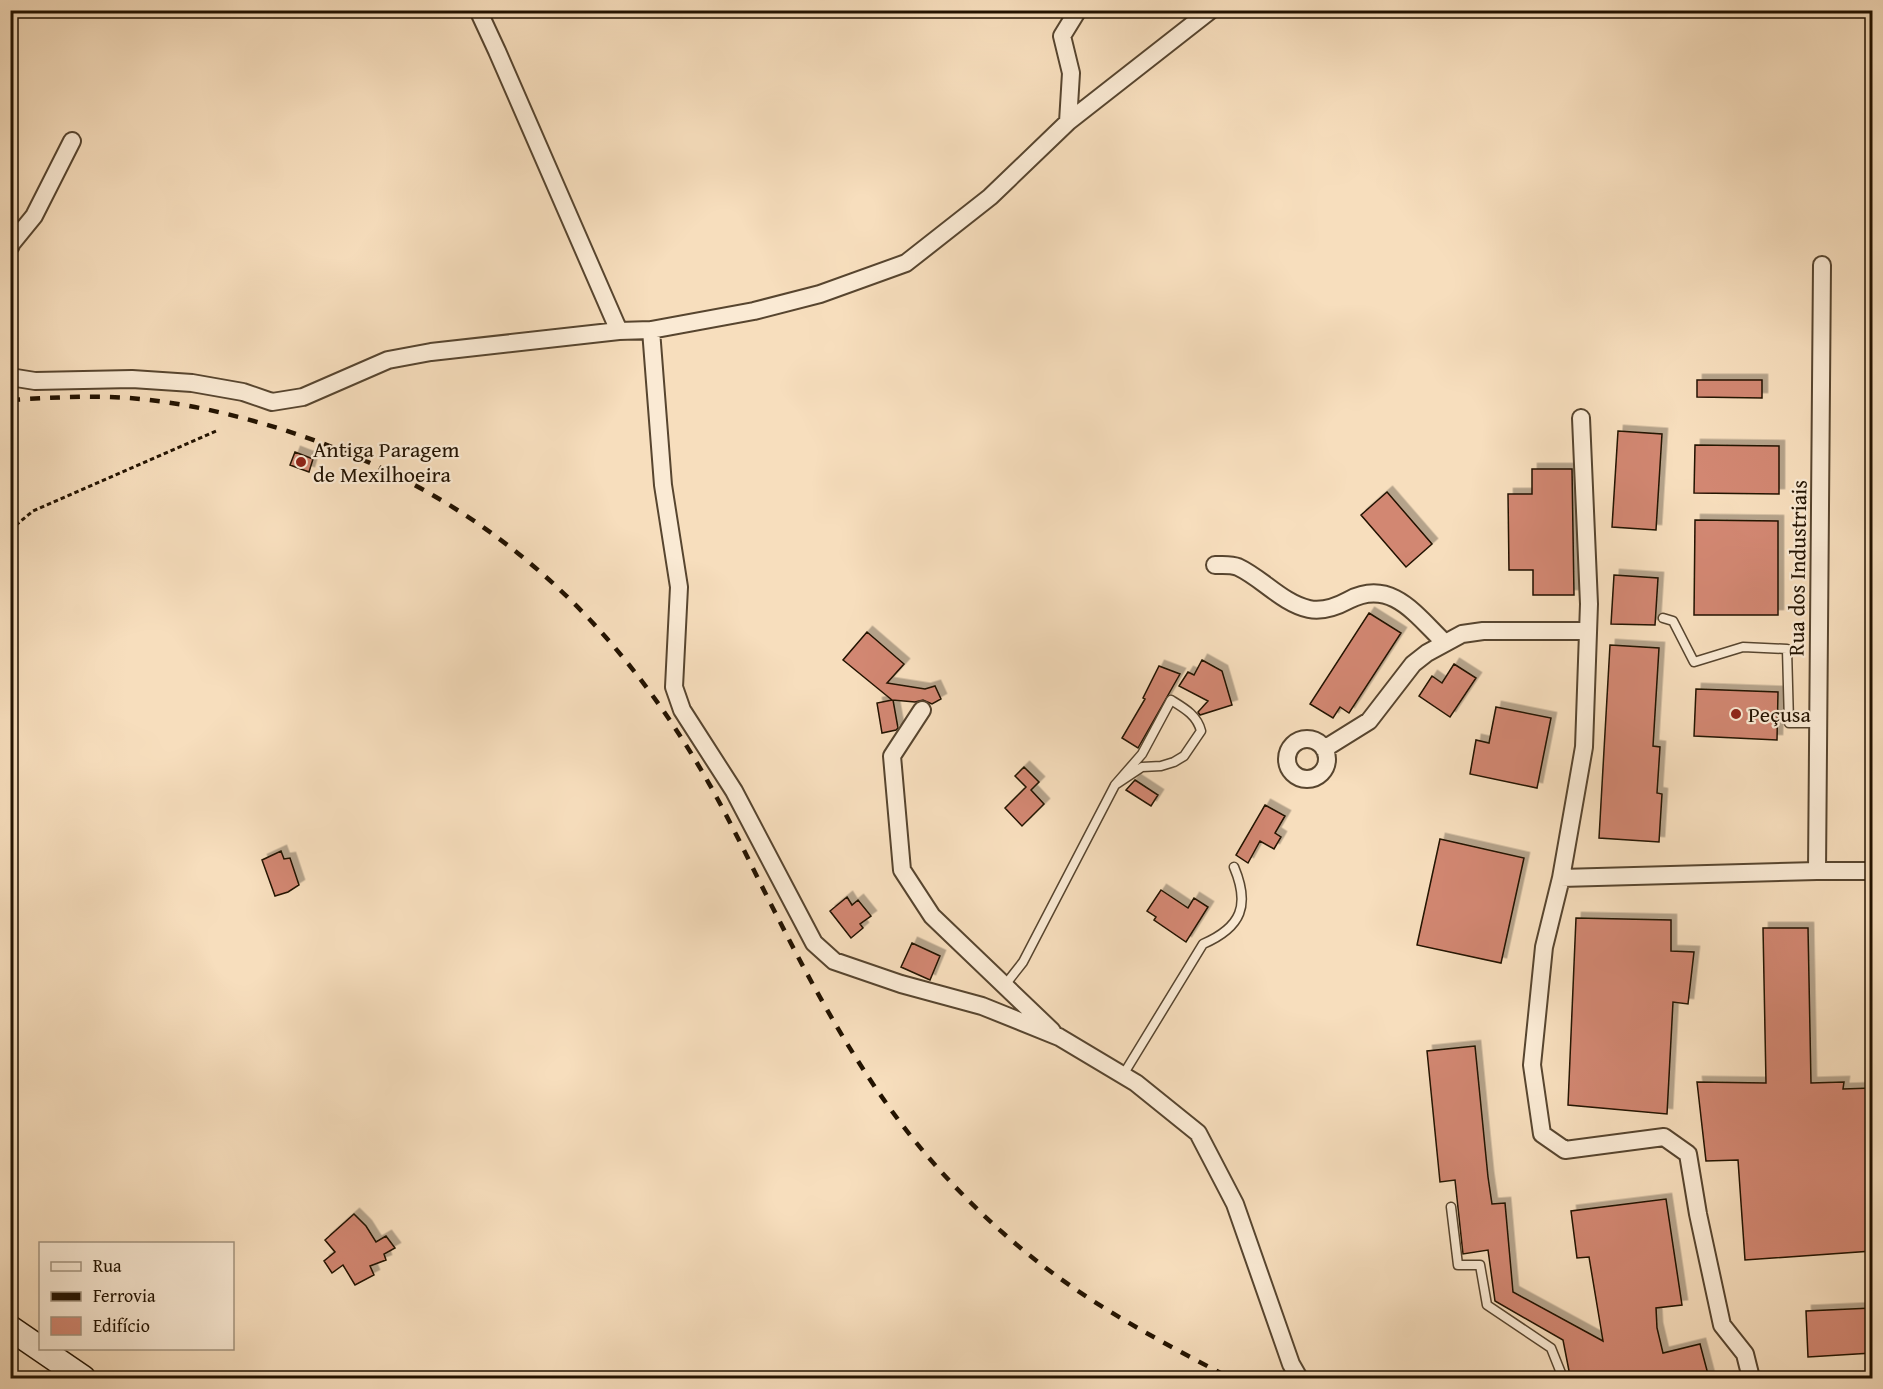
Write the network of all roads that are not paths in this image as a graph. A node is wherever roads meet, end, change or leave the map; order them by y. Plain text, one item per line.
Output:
1 (478, 10) edge
2 (1078, 10) edge
3 (1211, 10) edge
4 (1068, 122) junction
5 (72, 141) dead end
6 (10, 248) edge
7 (1822, 265) dead end
8 (651, 330) junction
9 (619, 331) junction
10 (10, 377) edge
11 (1581, 417) dead end
12 (1215, 565) dead end
13 (1663, 618) dead end
14 (1588, 631) junction
15 (1444, 642) junction
16 (922, 710) dead end
17 (1818, 723) junction
18 (1324, 750) dead end
19 (1115, 785) junction
20 (1234, 867) dead end
21 (1817, 871) junction
22 (1872, 872) edge
23 (1561, 878) junction
24 (1005, 985) junction
25 (1059, 1037) junction
26 (1123, 1075) junction
27 (1451, 1207) dead end
28 (10, 1328) edge
29 (39, 1348) edge
30 (42, 1350) edge
31 (83, 1378) edge
32 (1299, 1378) edge
33 (1563, 1378) edge
34 (1752, 1378) edge

1 - 9 street
2 - 4 street
3 - 4 street
4 - 8 street
5 - 6 street
7 - 17 street, Rua dos Industriais
8 - 9 street
8 - 25 street
9 - 10 street
11 - 14 street
12 - 15 street
13 - 17 lane
14 - 15 street
14 - 23 street
15 - 18 street
16 - 24 street
17 - 21 street, Rua dos Industriais
19 - 19 lane
19 - 24 lane
20 - 26 lane
21 - 22 street
21 - 23 street
23 - 34 street
24 - 25 street
25 - 26 street
26 - 32 street
27 - 33 lane
28 - 29 main road
30 - 31 main road

